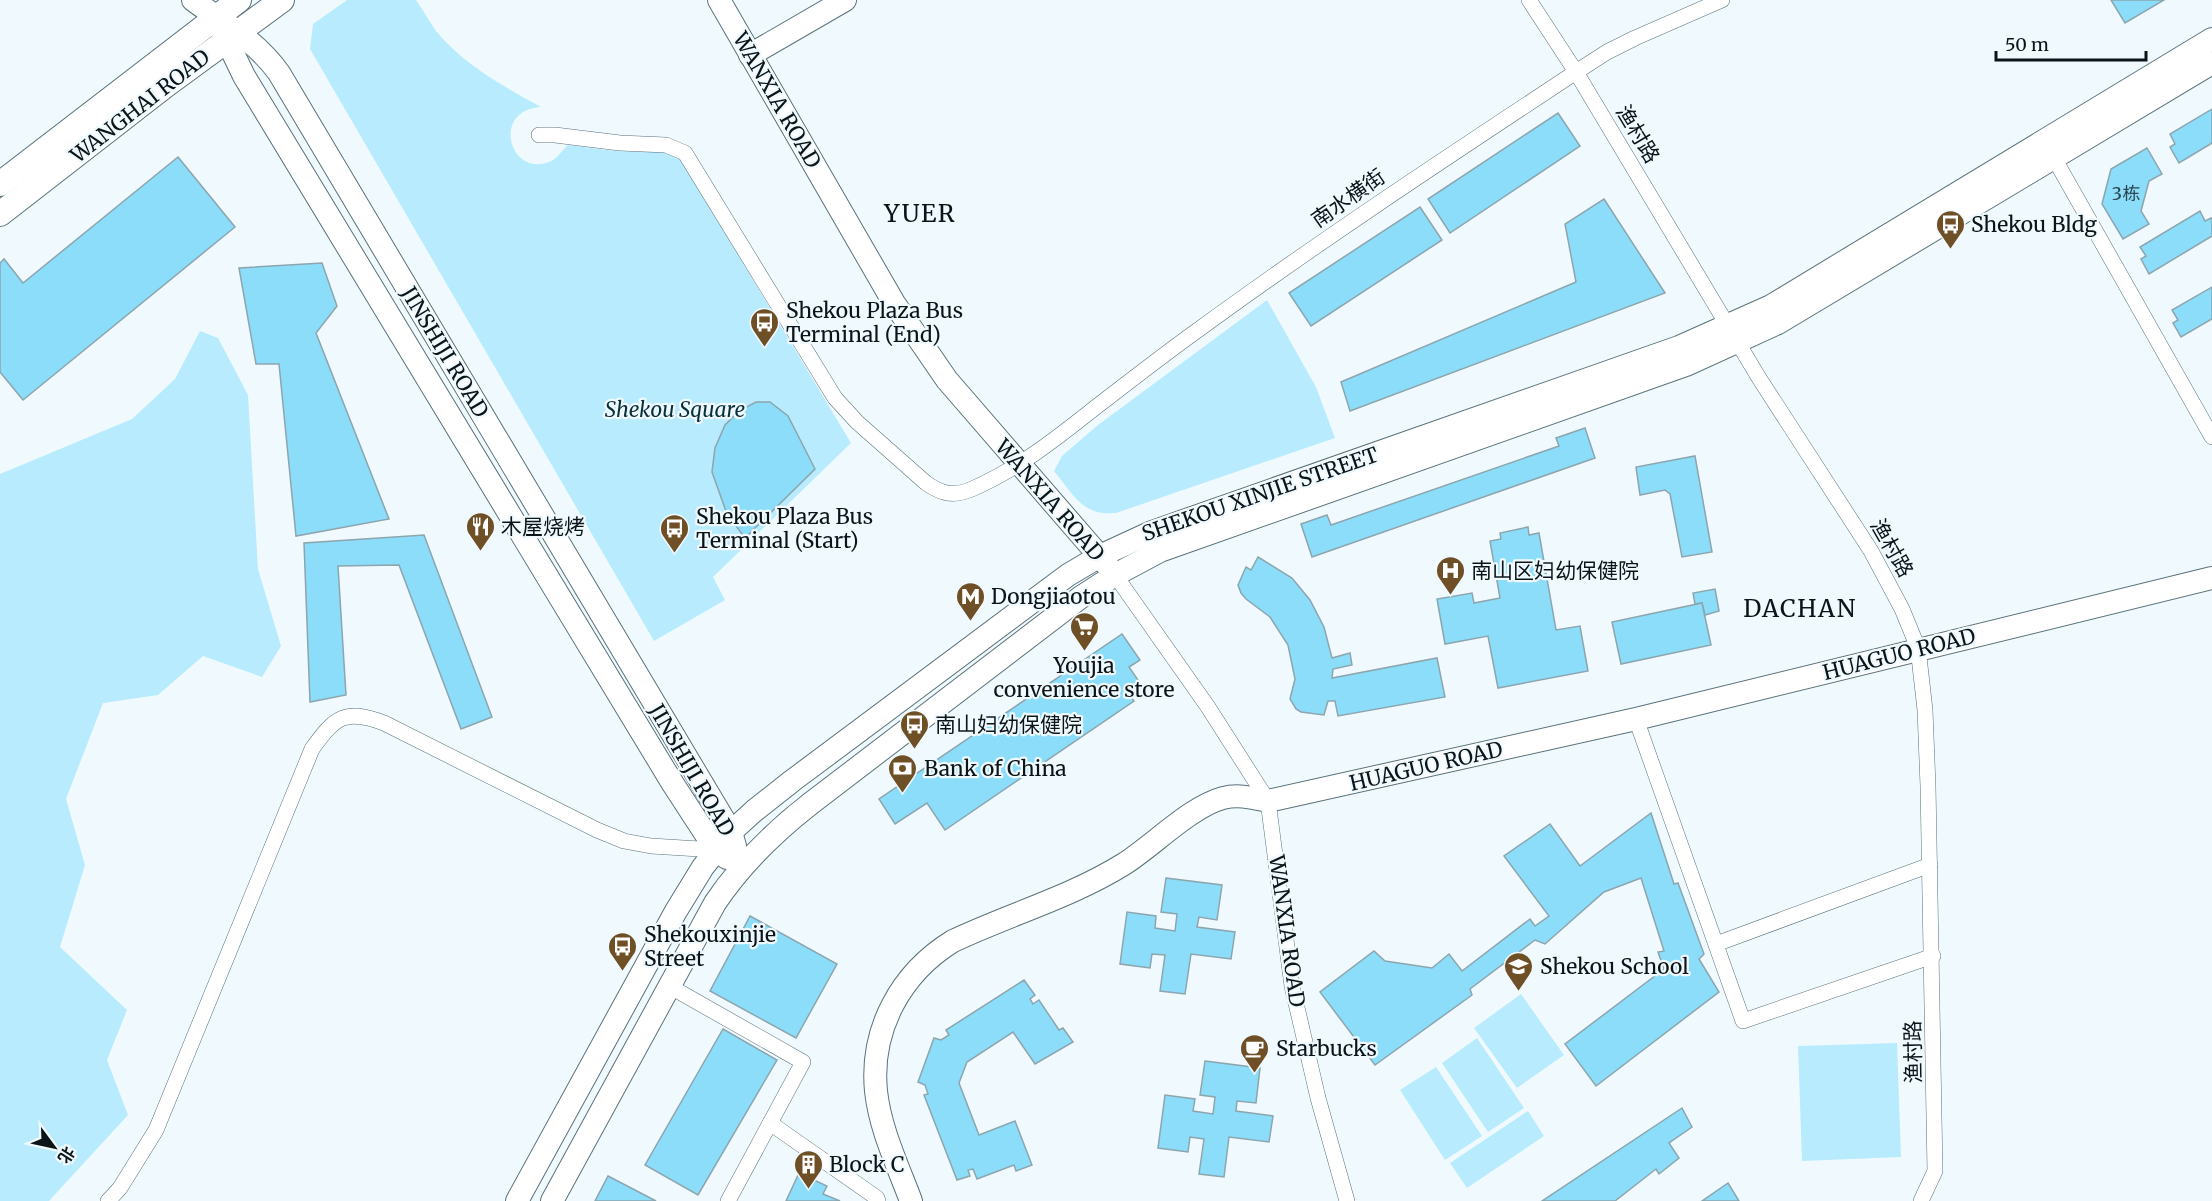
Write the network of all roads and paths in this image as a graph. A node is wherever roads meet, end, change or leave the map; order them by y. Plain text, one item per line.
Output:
1 (193, 0) edge
2 (239, 0) edge
3 (282, 0) edge
4 (719, 0) edge
5 (845, 0) edge
6 (1529, 0) edge
7 (1722, 0) edge
8 (216, 17) junction
9 (232, 36) junction
10 (2212, 39) edge
11 (750, 55) junction
12 (2212, 63) edge
13 (1576, 72) junction
14 (539, 135) dead end
15 (2054, 158) junction
16 (0, 184) edge
17 (0, 214) edge
18 (366, 219) junction
19 (344, 241) junction
20 (1733, 333) junction
21 (2212, 437) edge
22 (1019, 464) junction
23 (1100, 556) junction
24 (1114, 575) junction
25 (2212, 578) edge
26 (1918, 648) junction
27 (1636, 719) junction
28 (1268, 801) junction
29 (731, 832) junction
30 (716, 850) junction
31 (1930, 866) junction
32 (740, 868) junction
33 (1716, 944) junction
34 (1933, 956) junction
35 (669, 986) junction
36 (770, 1123) junction
37 (108, 1201) edge
38 (517, 1201) edge
39 (552, 1201) edge
40 (729, 1201) edge
41 (878, 1201) edge
42 (911, 1201) edge
43 (1347, 1201) edge
44 (1921, 1201) edge

1 - 8 street
2 - 8 main road, WANGHAI ROAD
3 - 9 main road, WANGHAI ROAD
4 - 11 street, WANXIA ROAD
5 - 11 street
6 - 13 street, 渔村路
7 - 13 street, 南水横街
8 - 9 street, JINSHIJI ROAD
8 - 16 main road, WANGHAI ROAD
9 - 17 main road, WANGHAI ROAD
9 - 18 street, JINSHIJI ROAD
9 - 19 street, JINSHIJI ROAD
10 - 20 street, SHEKOU XINJIE STREET
11 - 22 street, WANXIA ROAD
12 - 15 street, SHEKOU XINJIE STREET
13 - 20 street, 渔村路
13 - 22 street, 南水横街
14 - 22 street, 南水横街
15 - 20 street, SHEKOU XINJIE STREET
15 - 21 street
18 - 19 street
18 - 29 street, JINSHIJI ROAD
19 - 30 street, JINSHIJI ROAD
20 - 23 street, SHEKOU XINJIE STREET
20 - 24 street, SHEKOU XINJIE STREET
20 - 26 street, 渔村路
22 - 23 street, WANXIA ROAD
23 - 24 street, WANXIA ROAD
23 - 29 street, SHEKOU XINJIE STREET
24 - 28 street, WANXIA ROAD
24 - 32 street, SHEKOU XINJIE STREET
25 - 26 street, HUAGUO ROAD
26 - 27 street, HUAGUO ROAD
26 - 31 street, 渔村路
27 - 28 street, HUAGUO ROAD
27 - 33 street
28 - 42 street, HUAGUO ROAD
28 - 43 street, WANXIA ROAD
29 - 30 street, SHEKOU XINJIE STREET
29 - 32 street, JINSHIJI ROAD
30 - 32 street, JINSHIJI ROAD
30 - 37 street
30 - 38 street, SHEKOU XINJIE STREET
31 - 33 street
31 - 34 street, 渔村路
32 - 35 street, SHEKOU XINJIE STREET
33 - 34 street
34 - 44 street, 渔村路
35 - 36 street
35 - 39 street, SHEKOU XINJIE STREET
36 - 40 street
36 - 41 street

